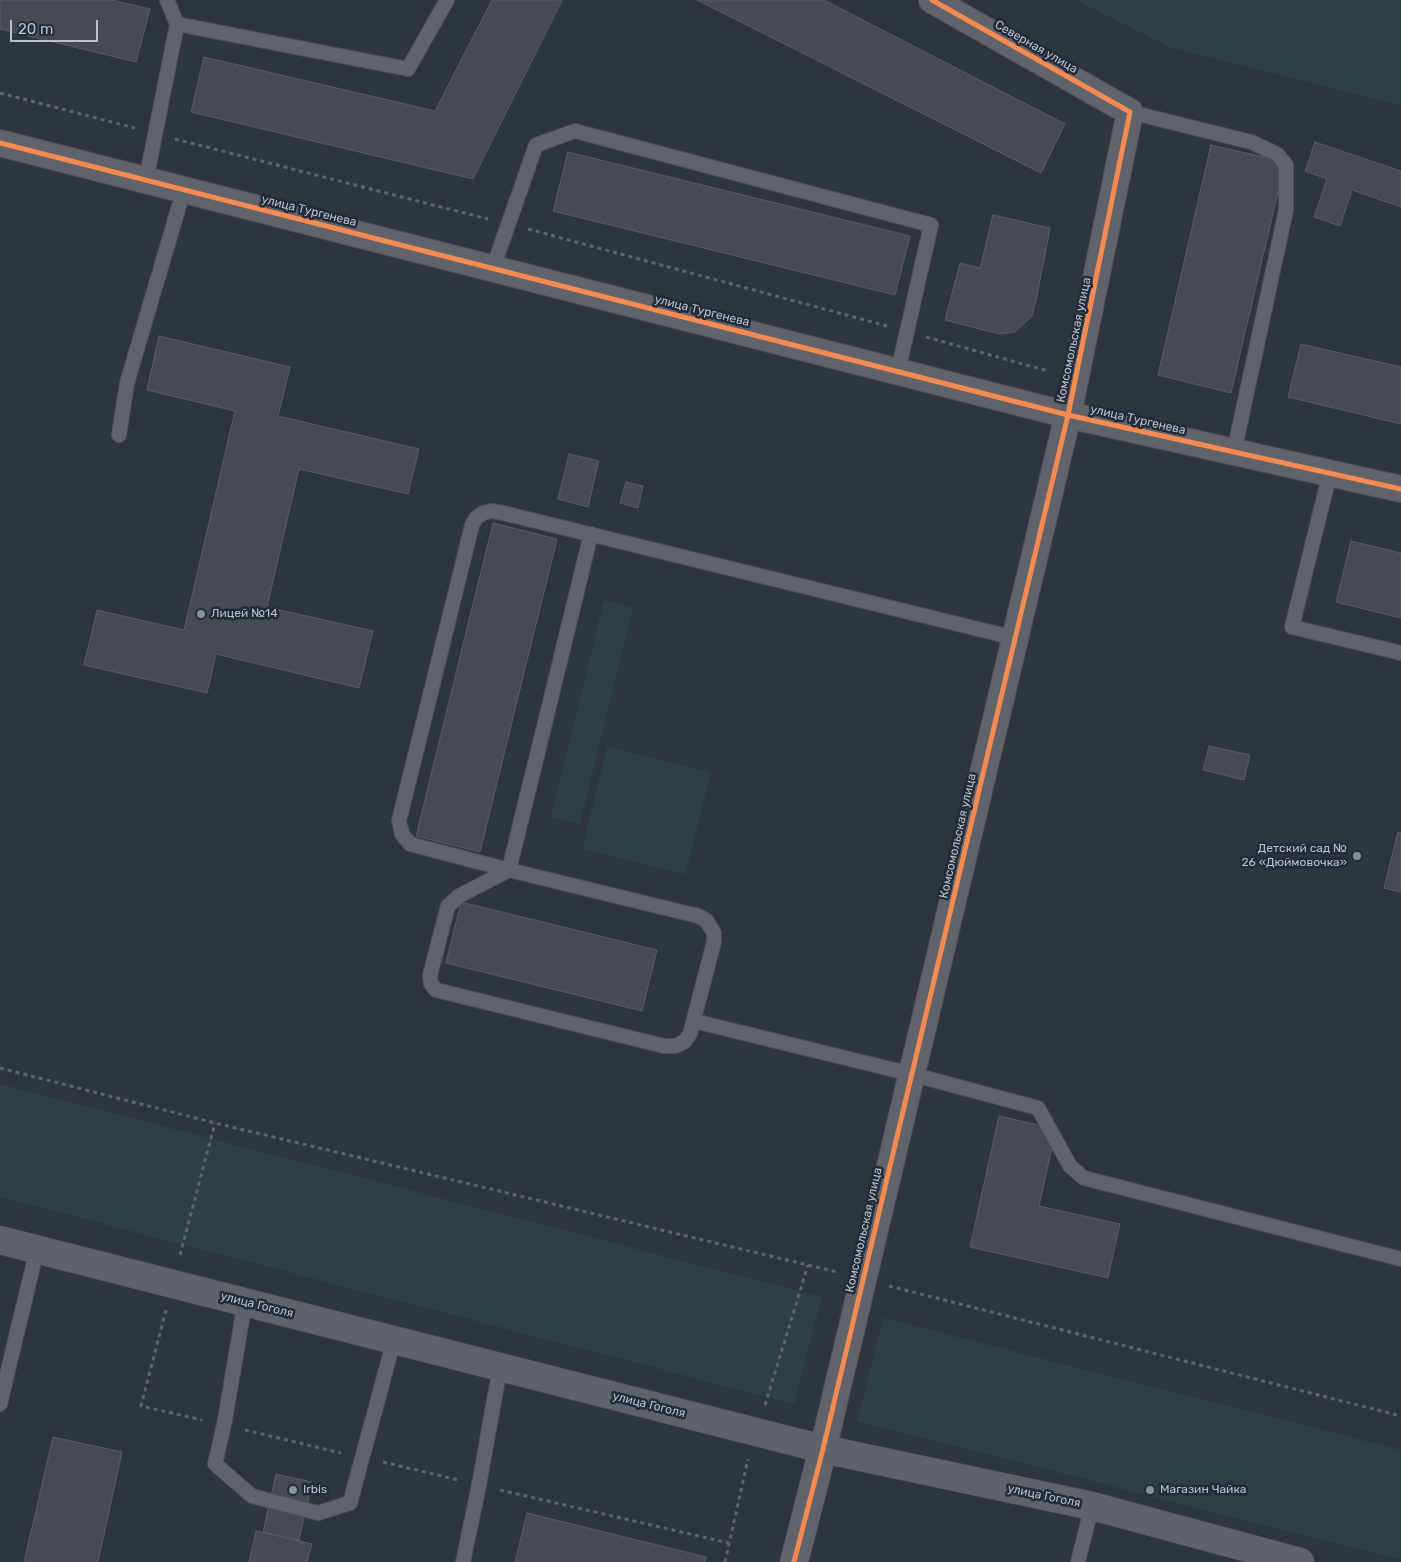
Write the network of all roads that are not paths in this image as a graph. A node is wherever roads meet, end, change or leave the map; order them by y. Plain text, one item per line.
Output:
1 (166, 0) edge
2 (447, 0) edge
3 (932, 0) edge
4 (177, 24) junction
5 (1130, 112) junction
6 (0, 143) edge
7 (146, 180) junction
8 (184, 189) junction
9 (493, 268) junction
10 (898, 371) junction
11 (1068, 415) junction
12 (120, 435) dead end
13 (1234, 452) junction
14 (1330, 473) junction
15 (1401, 489) edge
16 (591, 534) junction
17 (1015, 638) junction
18 (1401, 653) edge
19 (508, 870) junction
20 (694, 1021) junction
21 (911, 1074) junction
22 (0, 1240) edge
23 (37, 1249) junction
24 (1401, 1259) edge
25 (245, 1302) junction
26 (394, 1340) junction
27 (500, 1367) junction
28 (0, 1404) edge
29 (823, 1449) junction
30 (1092, 1506) junction
31 (463, 1562) edge
32 (794, 1562) edge
33 (1078, 1562) edge
34 (1300, 1562) edge

1 - 4 lane
2 - 4 lane
3 - 5 street, Северная улица
4 - 7 lane
5 - 11 street, Комсомольская улица
5 - 13 lane
6 - 7 street, улица Тургенева
7 - 8 street, улица Тургенева
8 - 9 street, улица Тургенева
8 - 12 lane
9 - 10 street, улица Тургенева
9 - 10 lane
10 - 11 street, улица Тургенева
11 - 13 street, улица Тургенева
11 - 17 street, Комсомольская улица
13 - 14 street, улица Тургенева
14 - 15 street, улица Тургенева
14 - 18 lane
16 - 17 lane
16 - 19 lane
16 - 19 lane
17 - 21 street, Комсомольская улица
19 - 20 lane
19 - 20 lane
20 - 21 lane
21 - 24 lane
21 - 29 street, Комсомольская улица
22 - 23 main road, улица Гоголя
23 - 25 main road, улица Гоголя
23 - 28 lane
25 - 26 main road, улица Гоголя
25 - 26 lane
26 - 27 main road, улица Гоголя
27 - 29 main road, улица Гоголя
27 - 31 lane
29 - 30 main road, улица Гоголя
29 - 32 street, Комсомольская улица
30 - 33 lane
30 - 34 main road, улица Гоголя

